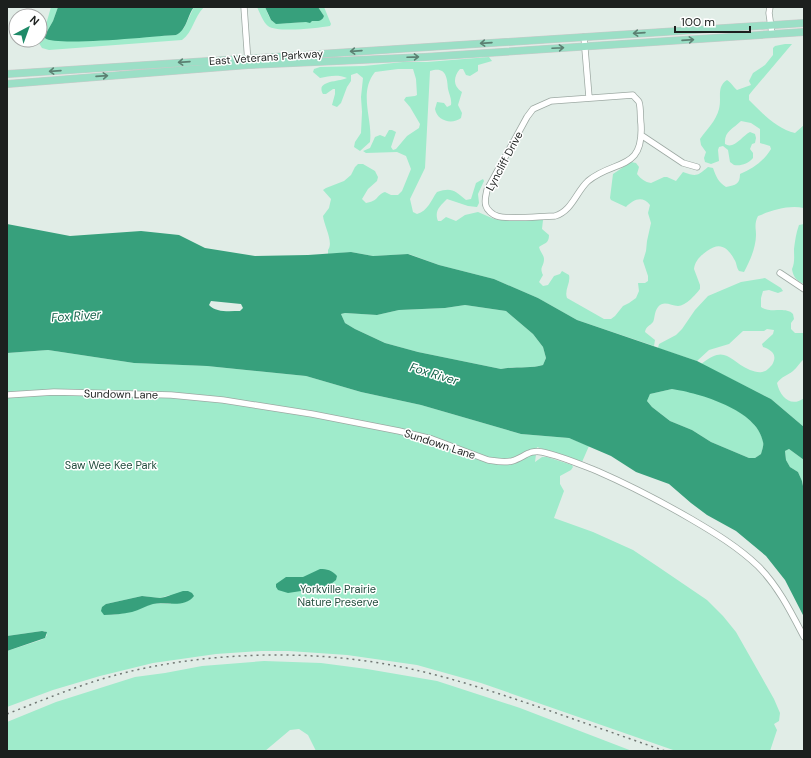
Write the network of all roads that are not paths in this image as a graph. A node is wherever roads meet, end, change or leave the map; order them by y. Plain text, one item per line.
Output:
1 (244, 7) edge
2 (770, 7) edge
3 (804, 23) edge
4 (770, 25) junction
5 (804, 32) edge
6 (772, 34) junction
7 (584, 37) junction
8 (585, 46) junction
9 (248, 62) junction
10 (7, 74) edge
11 (7, 84) edge
12 (589, 97) junction
13 (641, 135) junction
14 (697, 167) dead end
15 (780, 273) dead end
16 (804, 289) edge
17 (7, 395) edge
18 (804, 637) edge

1 - 9 street
2 - 4 street
3 - 4 main road, East Veterans Parkway
4 - 6 street
4 -> 7 main road, East Veterans Parkway
5 - 6 main road, East Veterans Parkway
8 -> 6 main road, East Veterans Parkway
7 - 8 street
7 -> 9 main road, East Veterans Parkway
9 -> 8 main road, East Veterans Parkway
8 - 12 street
9 -> 10 main road, East Veterans Parkway
11 -> 9 main road, East Veterans Parkway
12 - 13 street, Lyncliff Drive
12 - 13 street, Lyncliff Drive
13 - 14 street
15 - 16 street
17 - 18 street, Sundown Lane

